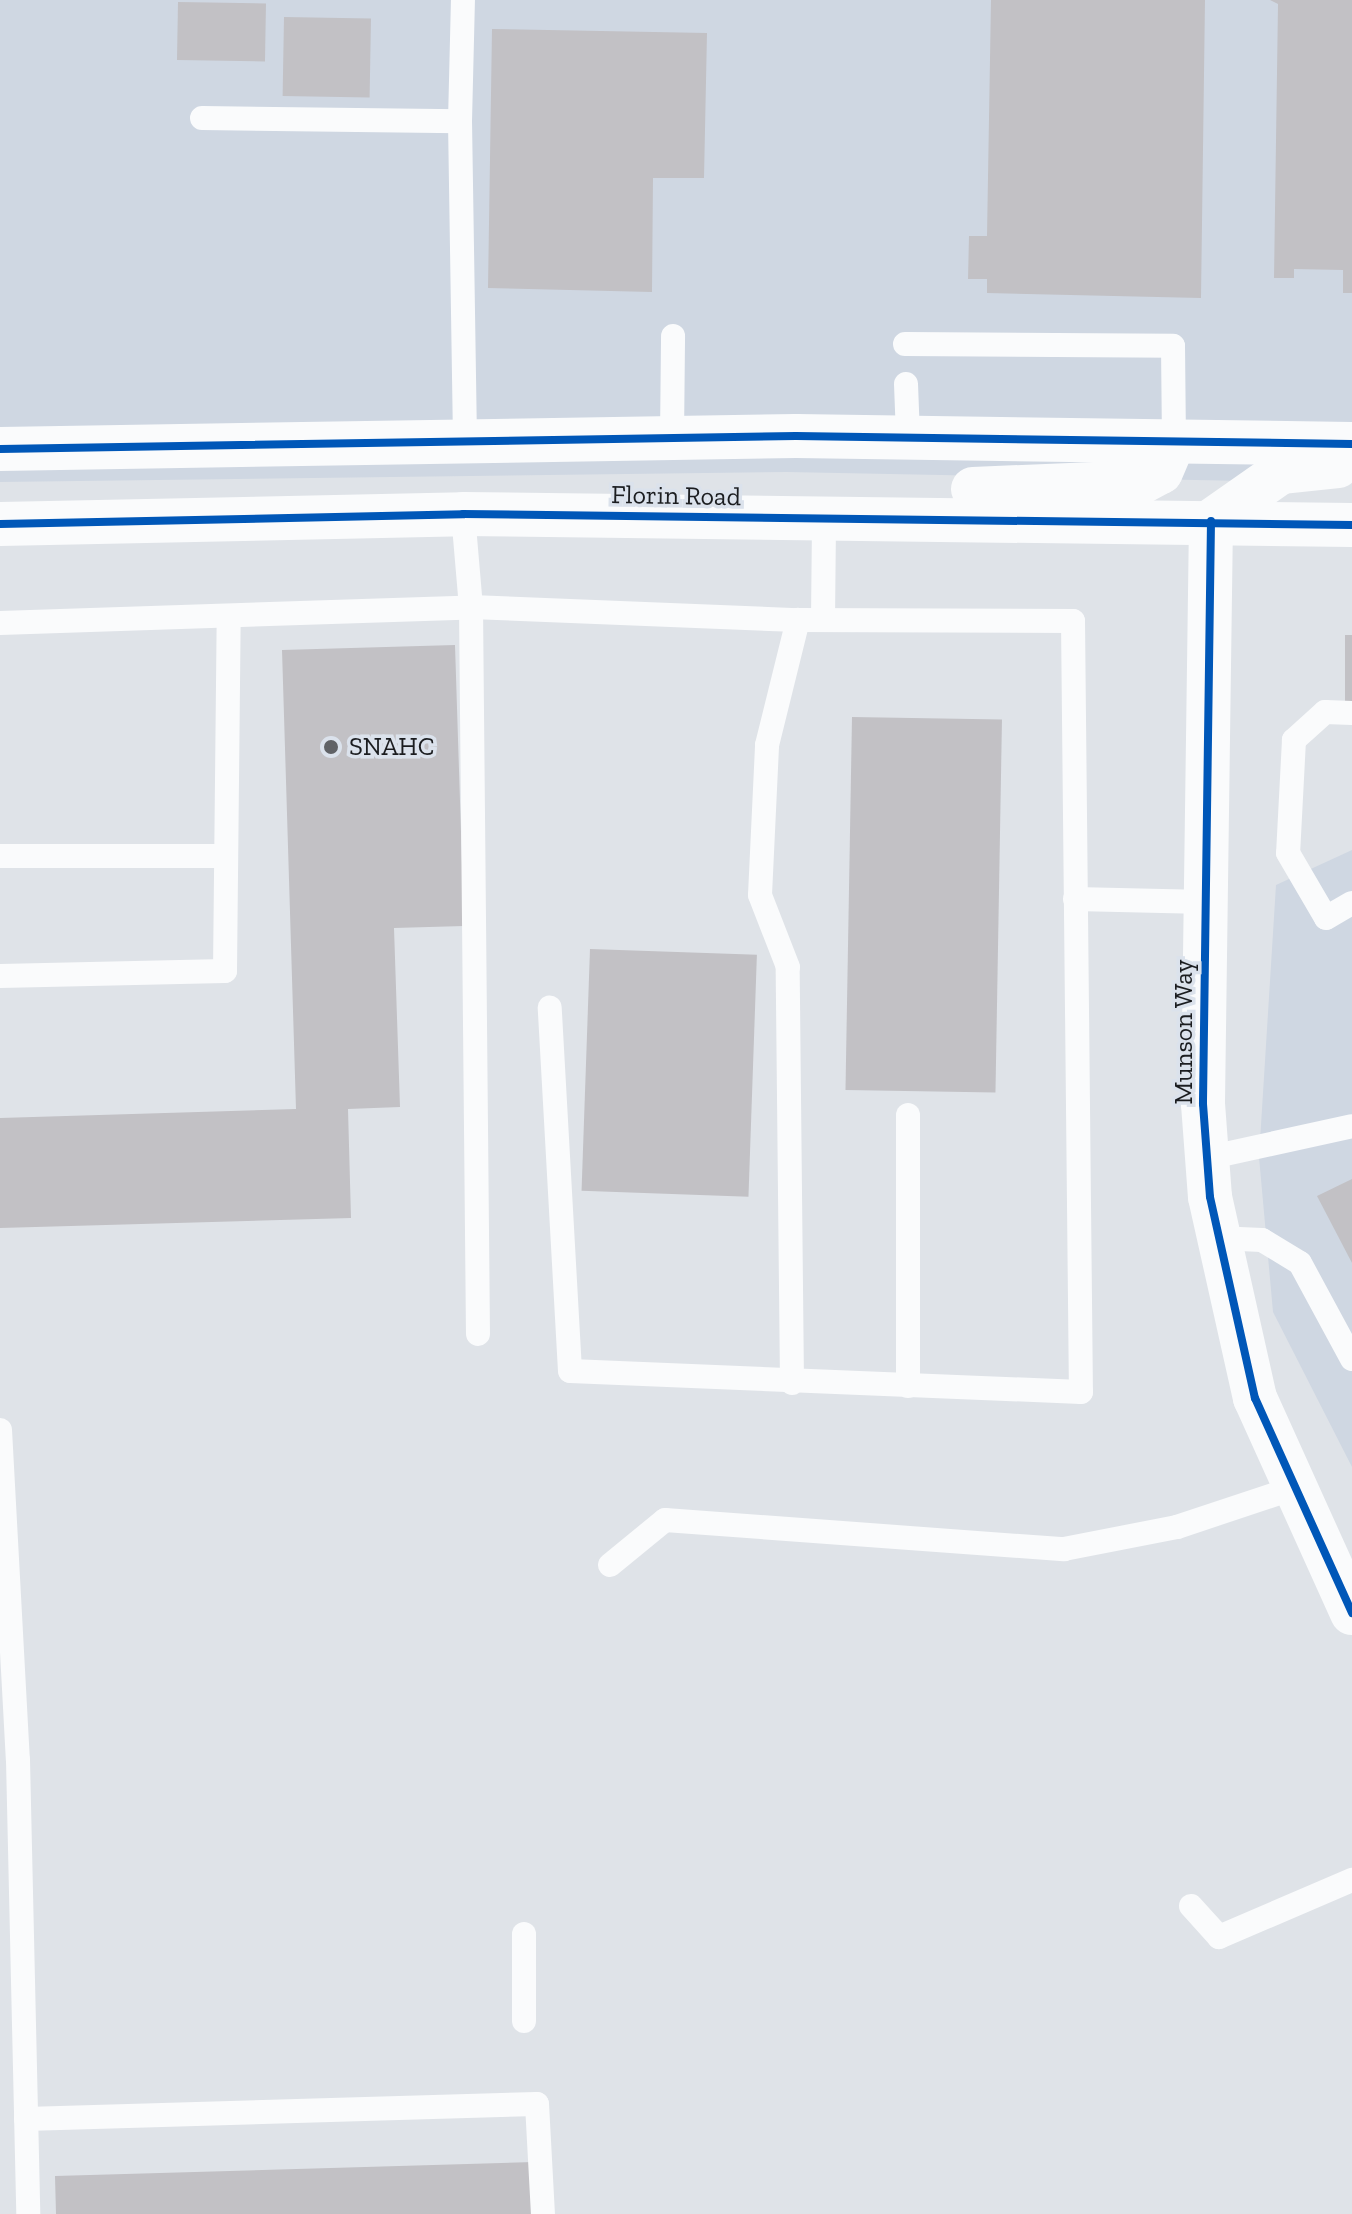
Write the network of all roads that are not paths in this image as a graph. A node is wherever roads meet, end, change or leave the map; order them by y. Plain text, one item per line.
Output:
1 (463, 0) edge
2 (202, 118) dead end
3 (460, 121) junction
4 (673, 336) dead end
5 (905, 344) dead end
6 (906, 384) dead end
7 (672, 437) junction
8 (908, 437) junction
9 (465, 438) junction
10 (1174, 441) junction
11 (1352, 444) edge
12 (0, 449) edge
13 (1352, 464) edge
14 (463, 514) junction
15 (824, 518) junction
16 (921, 519) junction
17 (1211, 521) junction
18 (0, 524) edge
19 (1352, 525) edge
20 (471, 607) junction
21 (229, 617) junction
22 (823, 619) junction
23 (798, 620) junction
24 (0, 623) edge
25 (1352, 713) edge
26 (0, 856) edge
27 (224, 856) junction
28 (1075, 899) junction
29 (1206, 902) junction
30 (1352, 903) edge
31 (0, 976) edge
32 (550, 1008) dead end
33 (908, 1115) dead end
34 (1352, 1126) edge
35 (1207, 1158) junction
36 (1217, 1238) junction
37 (478, 1334) dead end
38 (1352, 1359) edge
39 (792, 1383) junction
40 (908, 1386) junction
41 (0, 1430) edge
42 (1291, 1489) junction
43 (610, 1565) dead end
44 (1352, 1613) edge
45 (1352, 1880) edge
46 (1191, 1906) dead end
47 (524, 1934) dead end
48 (524, 2021) dead end
49 (26, 2119) junction
50 (28, 2214) edge
51 (543, 2214) edge

1 - 3 lane
2 - 3 lane
3 - 9 lane
4 - 7 lane
5 - 10 lane
6 - 8 lane
7 - 8 main road
7 - 9 main road
8 - 10 main road
9 - 12 main road
10 - 11 main road
10 - 16 main road
13 - 17 main road
14 - 15 main road, Florin Road
14 - 18 main road, Florin Road
14 - 20 lane
15 - 16 main road, Florin Road
15 - 22 lane
16 - 17 main road, Florin Road
17 - 19 main road, Florin Road
17 - 29 main road, Munson Way
20 - 21 lane
20 - 23 lane
20 - 37 lane
21 - 24 lane
21 - 27 lane
22 - 23 lane
22 - 28 lane
23 - 39 lane
25 - 30 lane
26 - 27 lane
27 - 31 lane
28 - 29 lane
28 - 40 lane
29 - 35 main road, Munson Way
32 - 39 lane
33 - 40 lane
34 - 35 lane
35 - 36 main road, Munson Way
36 - 38 lane
36 - 42 main road, Munson Way
39 - 40 lane
41 - 49 lane
42 - 43 lane
42 - 44 main road, Munson Way
45 - 46 lane
47 - 48 lane
49 - 50 lane
49 - 51 lane

